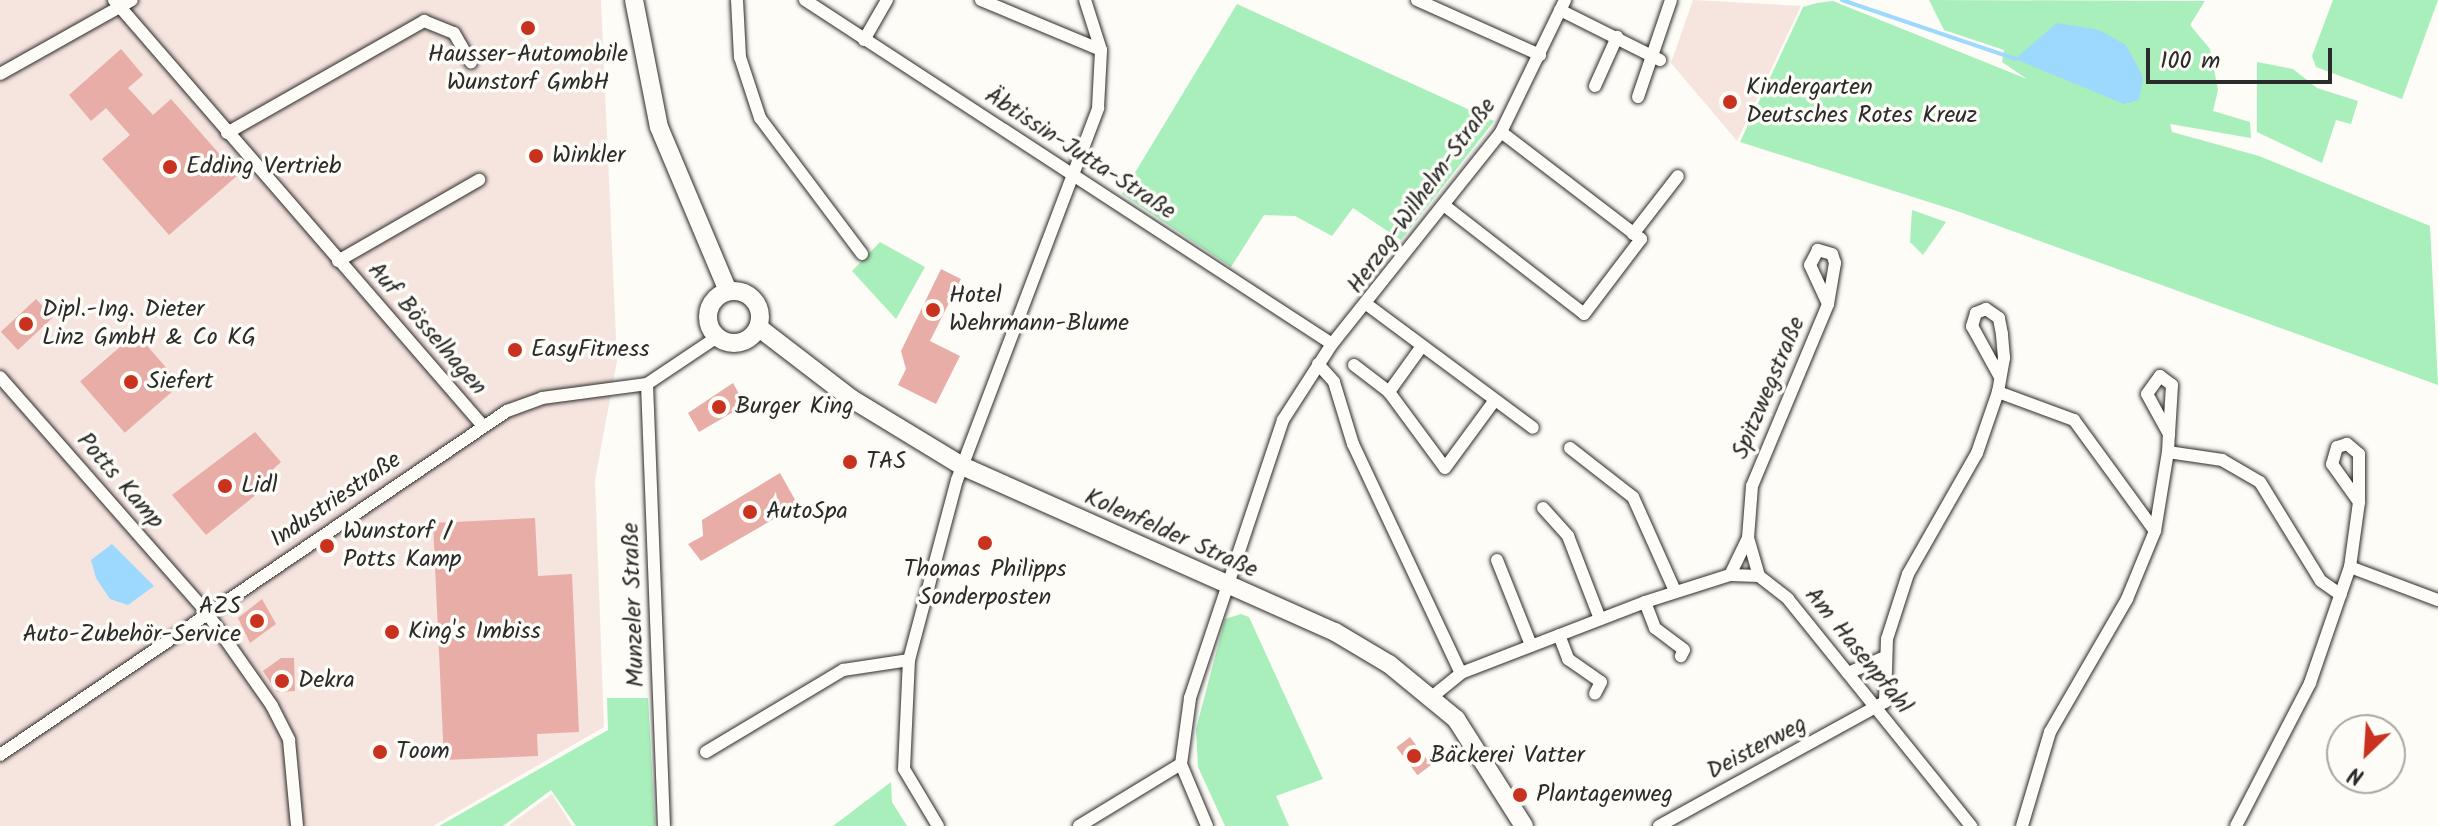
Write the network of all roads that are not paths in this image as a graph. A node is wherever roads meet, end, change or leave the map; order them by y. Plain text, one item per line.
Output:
1 (132, 0) edge
2 (634, 0) edge
3 (737, 0) edge
4 (805, 0) edge
5 (887, 0) edge
6 (981, 0) edge
7 (1085, 0) edge
8 (1417, 0) edge
9 (1671, 0) edge
10 (116, 4) edge
11 (1562, 5) edge
12 (1617, 37) junction
13 (864, 40) junction
14 (1101, 50) junction
15 (1649, 51) junction
16 (1540, 55) junction
17 (1660, 60) dead end
18 (471, 62) dead end
19 (0, 74) edge
20 (1595, 86) dead end
21 (1638, 97) dead end
22 (1501, 132) junction
23 (227, 133) junction
24 (1076, 176) junction
25 (1678, 176) dead end
26 (479, 180) dead end
27 (1445, 206) junction
28 (1633, 234) junction
29 (862, 254) dead end
30 (338, 261) junction
31 (728, 291) junction
32 (1828, 304) dead end
33 (1369, 306) junction
34 (758, 327) junction
35 (717, 337) junction
36 (1332, 344) junction
37 (1422, 346) junction
38 (1318, 364) junction
39 (1354, 365) dead end
40 (0, 377) edge
41 (2000, 377) junction
42 (647, 384) junction
43 (1389, 392) junction
44 (1998, 392) junction
45 (1495, 400) junction
46 (483, 426) junction
47 (1533, 428) dead end
48 (2169, 434) dead end
49 (1570, 448) dead end
50 (2168, 452) junction
51 (962, 466) junction
52 (2359, 502) dead end
53 (1543, 508) dead end
54 (2155, 531) junction
55 (1748, 538) junction
56 (1497, 560) dead end
57 (2350, 567) junction
58 (1730, 575) junction
59 (1759, 576) junction
60 (1224, 583) junction
61 (1675, 591) junction
62 (2341, 595) junction
63 (2438, 600) edge
64 (1645, 602) junction
65 (207, 613) junction
66 (1600, 619) junction
67 (1559, 635) junction
68 (1531, 645) junction
69 (1681, 656) dead end
70 (1885, 657) junction
71 (909, 660) junction
72 (1461, 673) junction
73 (1848, 673) junction
74 (1595, 694) dead end
75 (1433, 696) junction
76 (1877, 709) junction
77 (706, 752) dead end
78 (0, 755) edge
79 (1181, 764) junction
80 (1968, 823) edge
81 (297, 826) edge
82 (664, 826) edge
83 (938, 826) edge
84 (1079, 826) edge
85 (1207, 826) edge
86 (1524, 826) edge
87 (1659, 826) edge
88 (1953, 826) edge
89 (2022, 826) edge
90 (2236, 826) edge

1 - 10 street
2 - 31 main road
3 - 29 street
4 - 13 street, Äbtissin-Jutta-Straße
5 - 13 street
6 - 14 street
7 - 14 street
8 - 16 street
9 - 15 street
10 - 19 street
10 - 23 street, Auf Bösselhagen
11 - 12 street
11 - 16 street, Herzog-Wilhelm-Straße
12 - 15 street
12 - 20 street
13 - 24 street, Äbtissin-Jutta-Straße
14 - 24 street
15 - 17 street
15 - 21 street
16 - 22 street, Herzog-Wilhelm-Straße
18 - 23 street
22 - 27 street, Herzog-Wilhelm-Straße
22 - 28 street
23 - 30 street, Auf Bösselhagen
24 - 36 street, Äbtissin-Jutta-Straße
24 - 51 street
25 - 28 street
26 - 30 street, Auf Bösselhagen
27 - 28 street
27 - 33 street, Herzog-Wilhelm-Straße
30 - 46 street, Auf Bösselhagen
31 - 34 main road
31 - 35 main road
32 - 55 street, Spitzwegstraße
33 - 36 street, Herzog-Wilhelm-Straße
33 - 37 street
34 - 35 main road
34 - 51 main road, Kolenfelder Straße
35 - 42 street, Industriestraße
36 - 38 street, Herzog-Wilhelm-Straße
37 - 43 street
37 - 45 street
38 - 60 street, Herzog-Wilhelm-Straße
38 - 72 street
39 - 43 street
40 - 65 street, Potts Kamp
41 - 41 street
41 - 44 street
42 - 46 street, Industriestraße
42 - 82 street, Munzeler Straße
43 - 45 street
44 - 54 street
44 - 70 street
45 - 47 street
46 - 65 street, Industriestraße
48 - 50 street
49 - 61 street
50 - 54 street
50 - 62 street
51 - 60 main road, Kolenfelder Straße
51 - 71 street
52 - 57 street
53 - 66 street
54 - 89 street
55 - 58 street, Spitzwegstraße
55 - 59 street, Spitzwegstraße
56 - 68 street
57 - 62 street
57 - 63 street
58 - 59 street
58 - 61 street
59 - 73 street, Am Hasenpfahl
60 - 75 main road, Kolenfelder Straße
60 - 79 street, Herzog-Wilhelm-Straße
61 - 64 street
62 - 90 street
64 - 66 street
64 - 69 street
65 - 78 street, Industriestraße
65 - 81 street, Potts Kamp
66 - 67 street
67 - 68 street
67 - 74 street
68 - 72 street
70 - 73 street
70 - 76 street
71 - 77 street
71 - 83 street
72 - 75 street
73 - 76 street, Am Hasenpfahl
75 - 86 main road, Kolenfelder Straße
76 - 80 street, Am Hasenpfahl
76 - 87 street, Deisterweg
79 - 84 street
79 - 85 street
80 - 88 street

